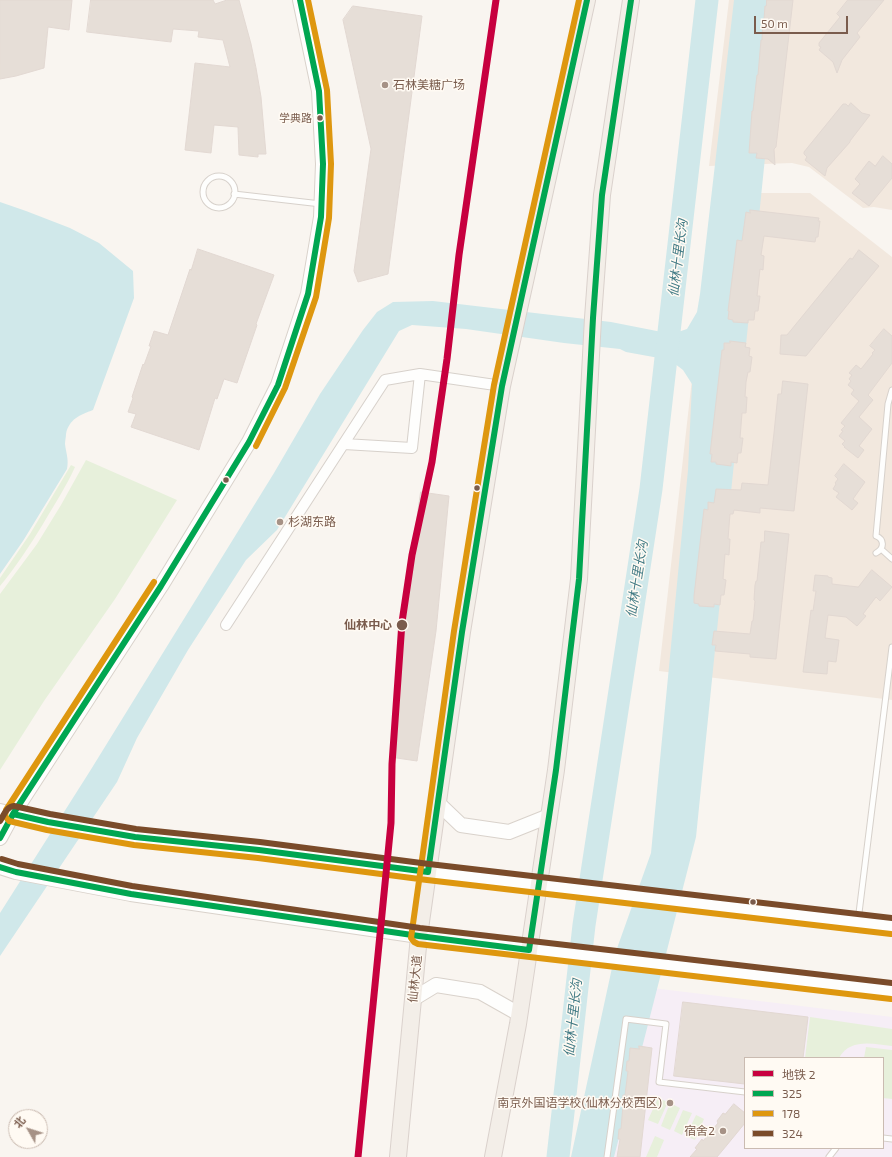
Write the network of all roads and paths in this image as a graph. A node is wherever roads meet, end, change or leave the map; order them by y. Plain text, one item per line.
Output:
1 (300, 0) edge
2 (587, 0) edge
3 (631, 0) edge
4 (234, 194) junction
5 (322, 204) junction
6 (420, 374) junction
7 (502, 386) junction
8 (892, 390) edge
9 (889, 420) edge
10 (344, 444) junction
11 (892, 560) edge
12 (226, 625) dead end
13 (892, 647) edge
14 (438, 803) junction
15 (7, 813) edge
16 (549, 816) junction
17 (0, 838) edge
18 (0, 867) edge
19 (428, 872) junction
20 (539, 885) junction
21 (858, 922) junction
22 (892, 926) edge
23 (420, 936) junction
24 (529, 950) junction
25 (892, 991) edge
26 (413, 999) junction
27 (519, 1014) junction
28 (744, 1092) edge
29 (835, 1149) edge
30 (398, 1157) edge
31 (493, 1157) edge
32 (607, 1157) edge
33 (829, 1157) edge

1 - 5 main road
2 - 7 main road, 仙林大道
3 - 16 main road
4 - 4 lane
4 - 5 lane
5 - 15 main road
6 - 7 street
6 - 10 street
6 - 10 street
7 - 14 main road, 仙林大道
8 - 9 lane
9 - 11 lane
10 - 12 street
13 - 21 lane
14 - 16 main road
14 - 19 main road, 仙林大道
15 - 17 main road
15 - 19 main road
16 - 20 main road
18 - 23 main road
19 - 20 main road
19 - 23 main road, 仙林大道
20 - 21 main road
20 - 24 main road
21 - 22 main road
23 - 24 main road
23 - 26 main road, 仙林大道
24 - 25 main road
24 - 27 main road
26 - 27 main road
26 - 30 main road, 仙林大道
27 - 31 main road
28 - 32 lane
29 - 33 lane

